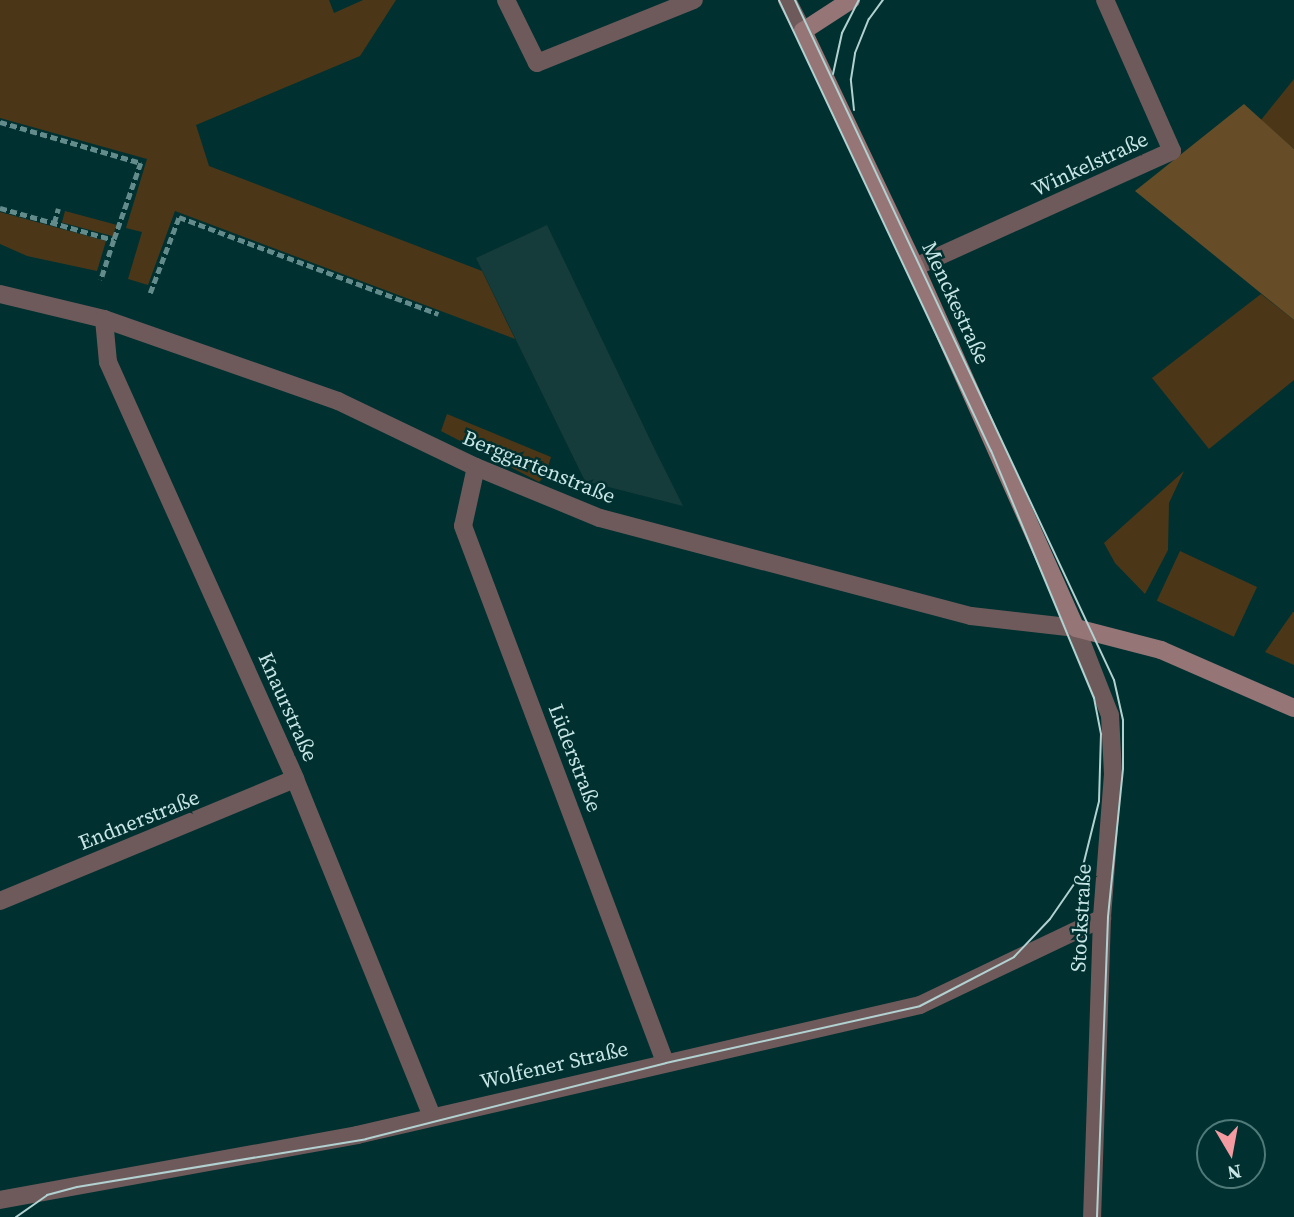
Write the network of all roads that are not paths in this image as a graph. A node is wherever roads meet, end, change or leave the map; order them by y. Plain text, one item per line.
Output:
1 (506, 0) edge
2 (694, 0) edge
3 (787, 0) edge
4 (851, 0) edge
5 (1105, 0) edge
6 (803, 31) junction
7 (915, 267) junction
8 (0, 294) edge
9 (104, 319) junction
10 (476, 467) junction
11 (1076, 628) junction
12 (1294, 708) edge
13 (295, 779) junction
14 (0, 901) edge
15 (1102, 918) junction
16 (665, 1062) junction
17 (432, 1116) junction
18 (0, 1200) edge
19 (1092, 1217) edge

1 - 2 street
3 - 6 street, Menckestraße
4 - 6 main road
5 - 7 street, Winkelstraße
6 - 7 main road, Menckestraße
7 - 11 main road, Menckestraße
8 - 9 street, Berggartenstraße
9 - 10 street, Berggartenstraße
9 - 13 street, Knaurstraße
10 - 11 street, Berggartenstraße
10 - 16 street, Lüderstraße
11 - 12 main road
11 - 15 street, Stockstraße
13 - 14 street, Endnerstraße
13 - 17 street, Knaurstraße
15 - 16 street, Wolfener Straße
15 - 19 street, Stockstraße
16 - 17 street, Wolfener Straße
17 - 18 street, Wolfener Straße

